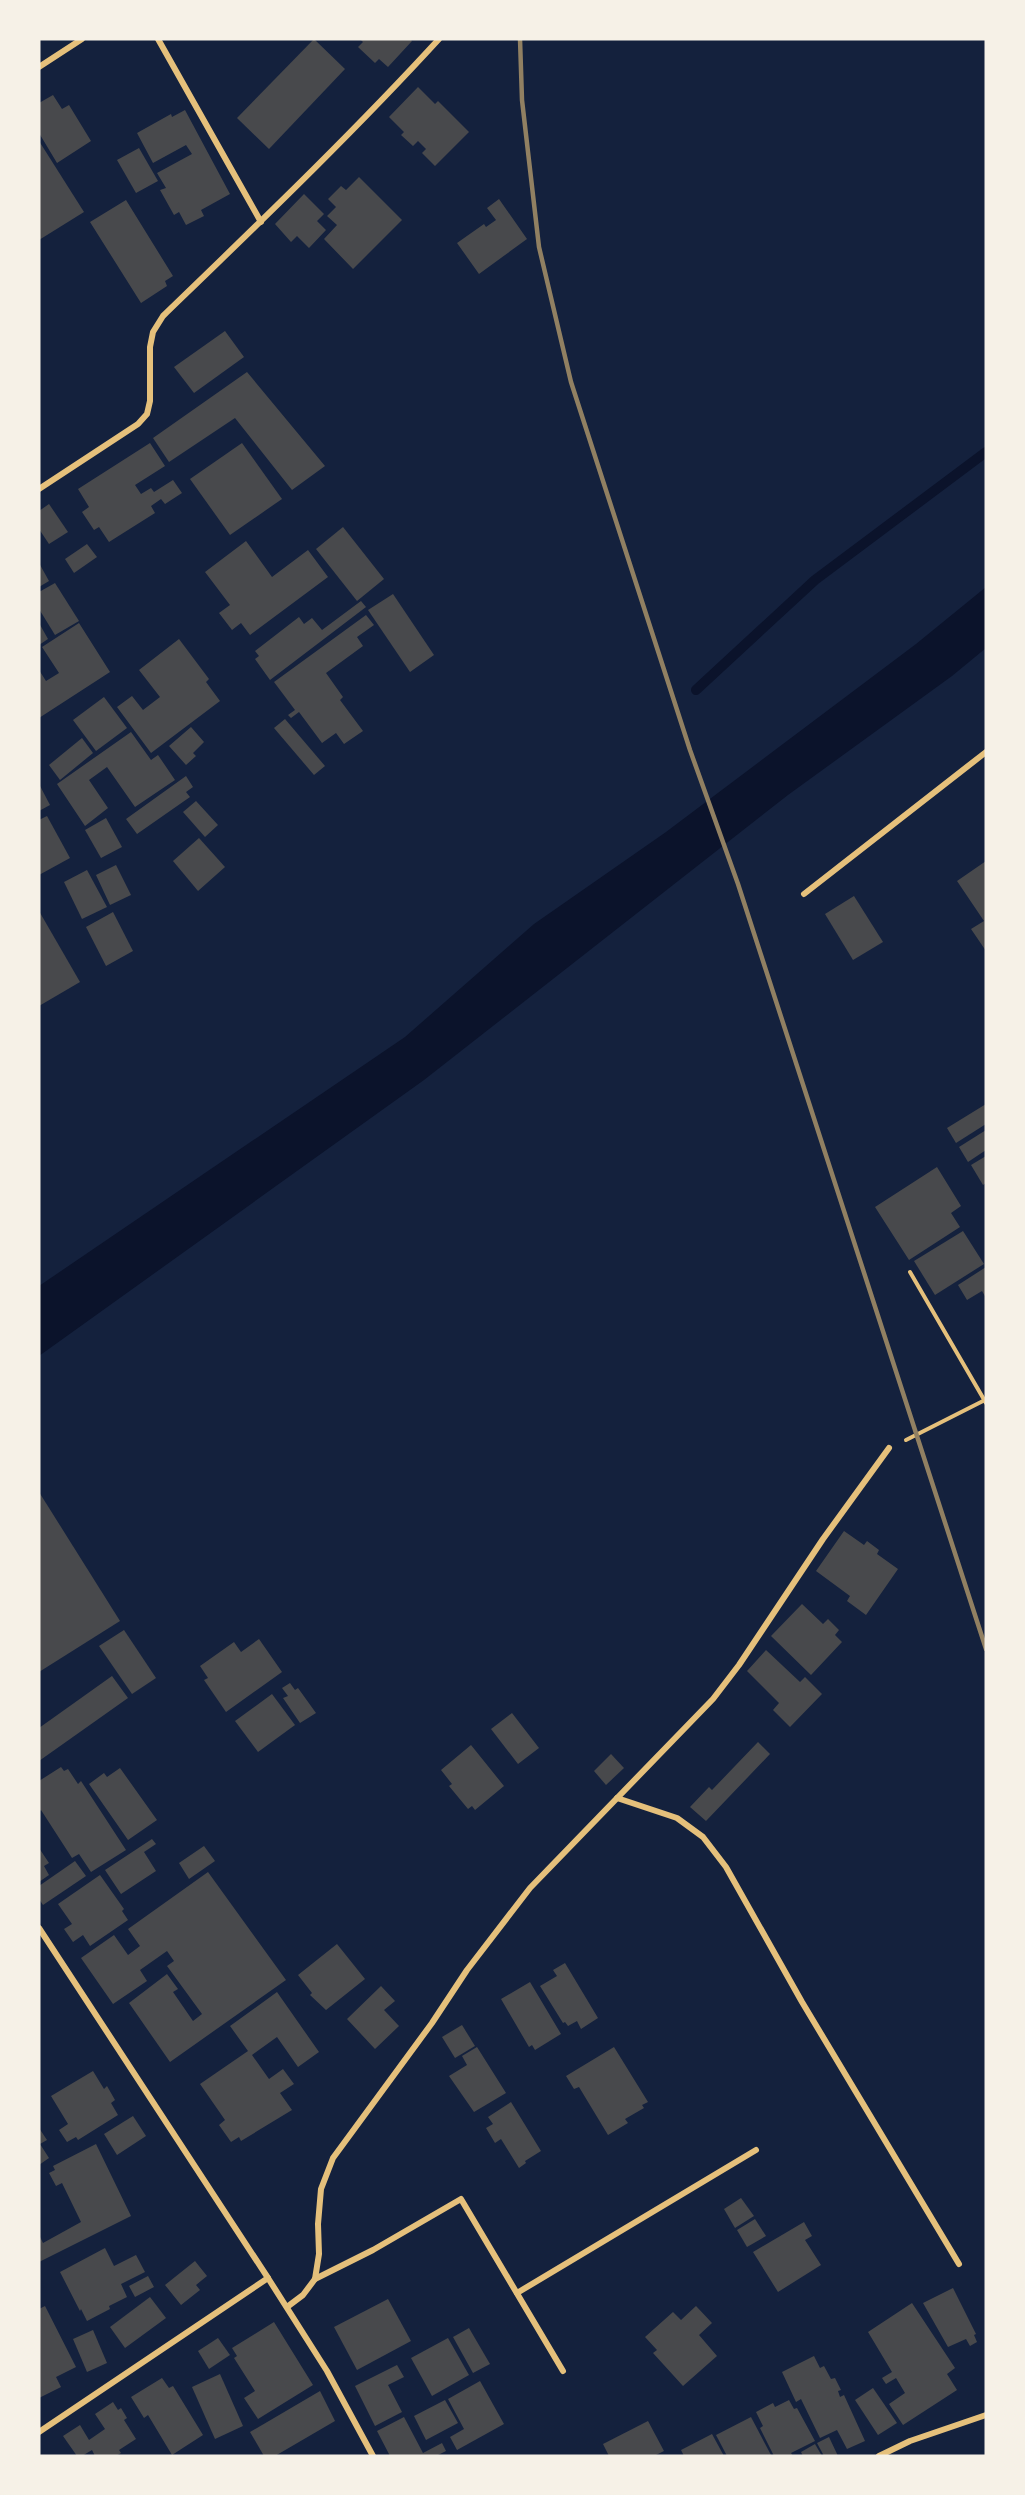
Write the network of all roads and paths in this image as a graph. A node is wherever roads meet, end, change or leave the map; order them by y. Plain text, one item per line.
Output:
1 (82, 39) edge
2 (158, 39) edge
3 (439, 39) edge
4 (39, 67) edge
5 (261, 222) junction
6 (39, 489) edge
7 (986, 752) edge
8 (804, 894) dead end
9 (910, 1272) dead end
10 (984, 1402) edge
11 (890, 1448) joint
12 (617, 1798) junction
13 (39, 1928) edge
14 (756, 2150) dead end
15 (959, 2264) dead end
16 (268, 2278) junction
17 (315, 2279) junction
18 (517, 2293) junction
19 (287, 2307) junction
20 (563, 2371) dead end
21 (986, 2415) edge
22 (39, 2432) edge
23 (373, 2456) edge
24 (879, 2456) edge

1 - 4 street
2 - 5 street
3 - 5 street
5 - 6 street
7 - 8 street
9 - 10 path
10 - 11 path
11 - 12 street
12 - 15 street
12 - 17 street
13 - 16 street
14 - 18 street
16 - 19 street
16 - 22 street
17 - 18 street
17 - 19 street
18 - 20 street
19 - 23 street
21 - 24 street

